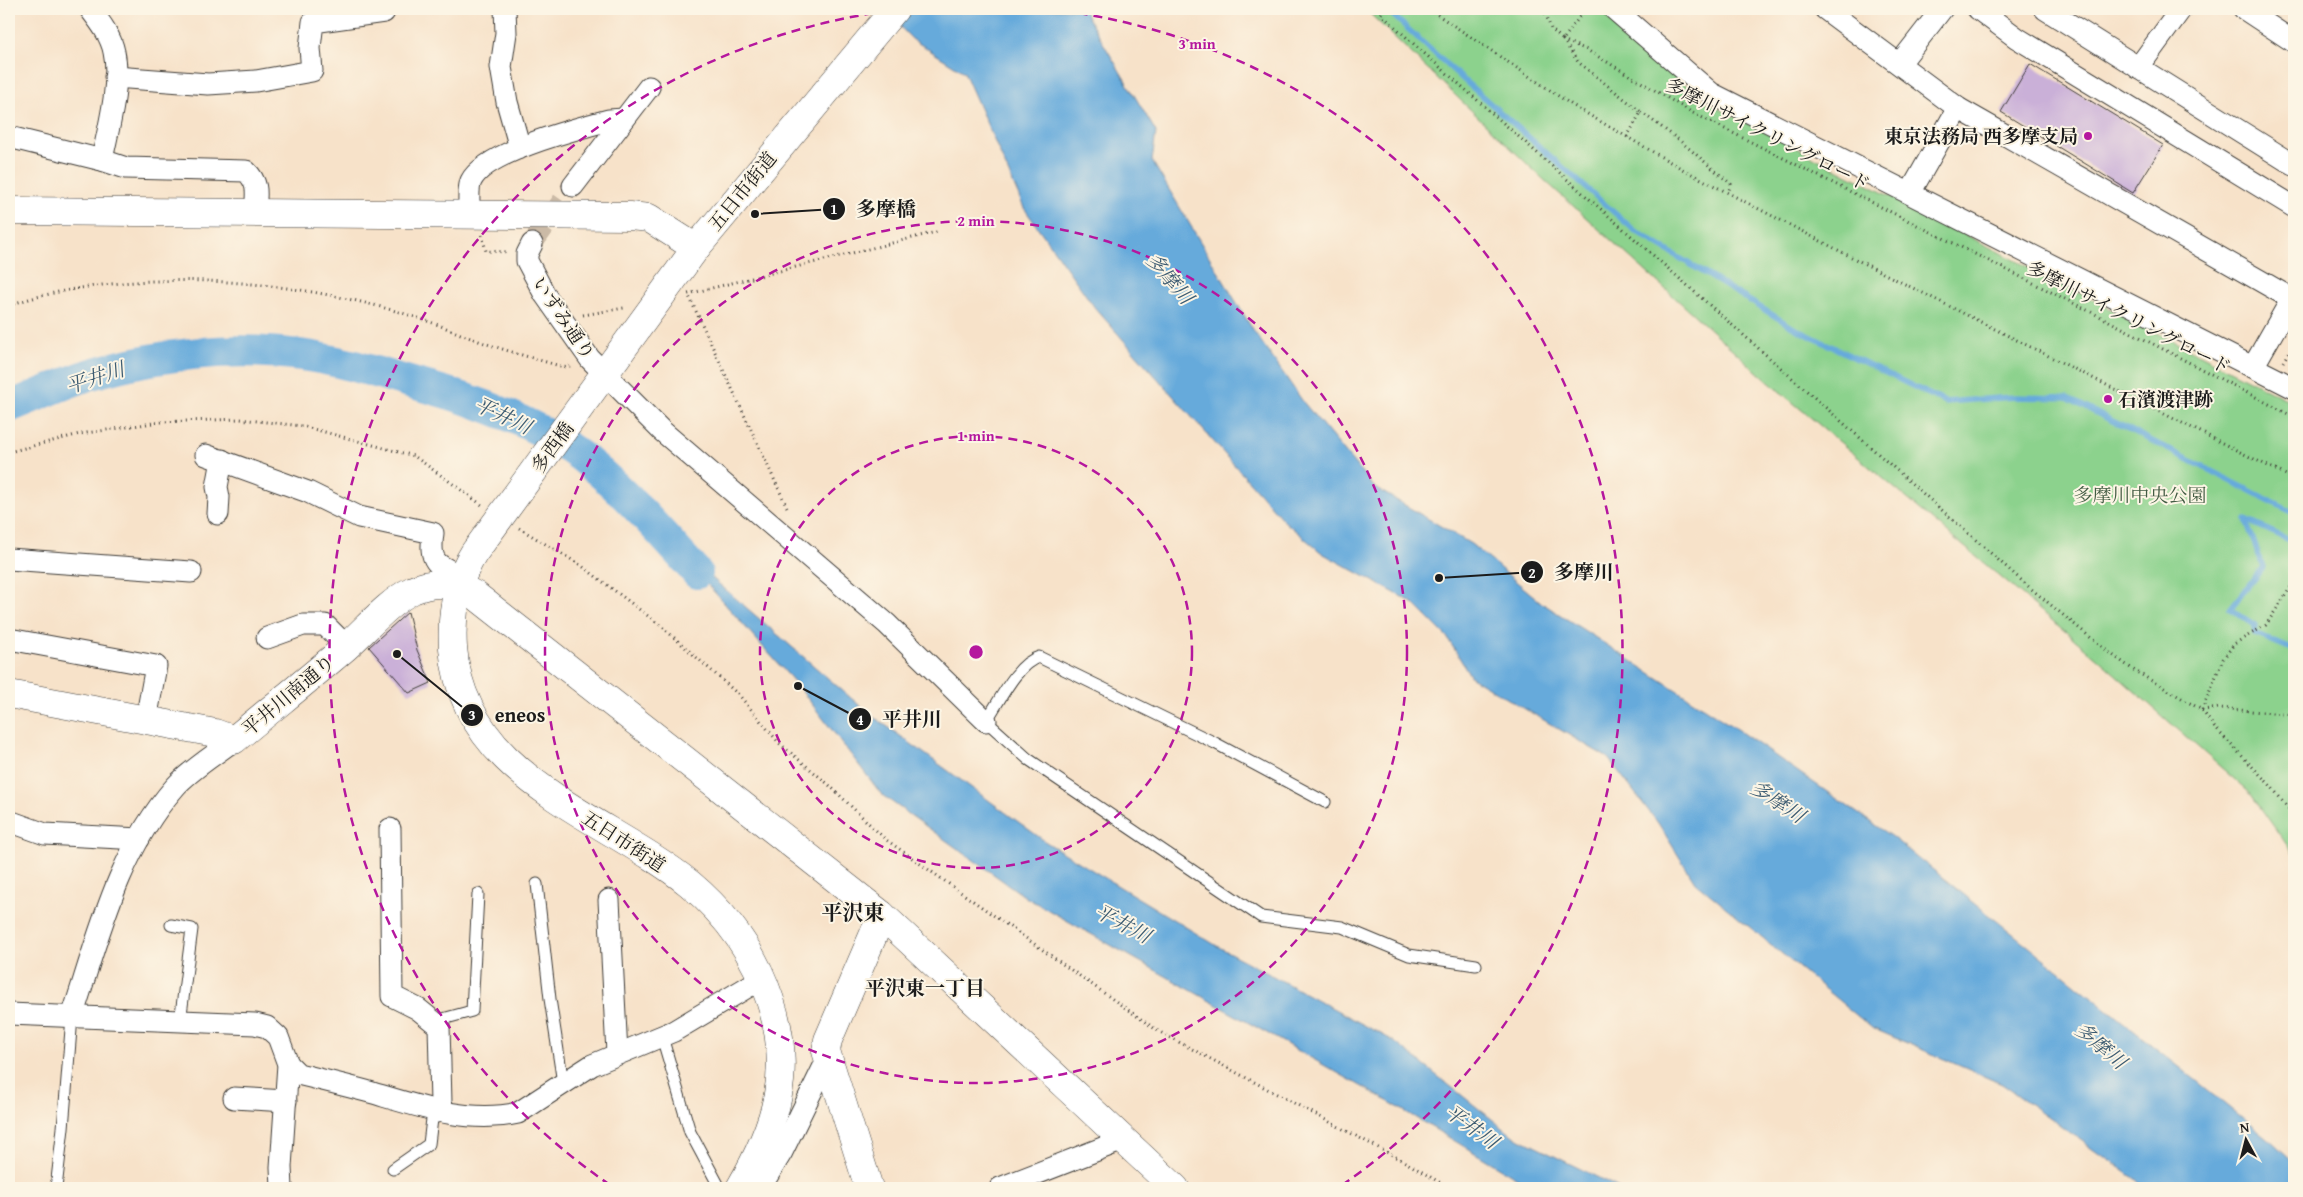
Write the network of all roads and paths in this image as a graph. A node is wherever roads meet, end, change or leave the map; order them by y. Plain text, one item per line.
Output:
1 (90, 9) edge
2 (505, 9) edge
3 (895, 9) edge
4 (1385, 9) edge
5 (1429, 9) edge
6 (1544, 9) edge
7 (1585, 9) edge
8 (1614, 9) edge
9 (1825, 9) edge
10 (1942, 9) edge
11 (1978, 9) edge
12 (2045, 9) edge
13 (2181, 9) edge
14 (2244, 9) edge
15 (384, 12) dead end
16 (1563, 40) junction
17 (2294, 42) edge
18 (1900, 63) junction
19 (2138, 68) junction
20 (115, 77) junction
21 (649, 87) dead end
22 (1958, 108) junction
23 (1642, 112) junction
24 (624, 119) junction
25 (9, 137) edge
26 (1627, 137) junction
27 (520, 148) junction
28 (102, 160) junction
29 (2294, 166) edge
30 (573, 186) tunnel mouth
31 (1728, 193) junction
32 (1910, 193) junction
33 (2294, 207) edge
34 (9, 211) edge
35 (255, 214) junction
36 (473, 216) junction
37 (940, 231) dead end
38 (696, 248) junction
39 (528, 253) joint
40 (2294, 298) edge
41 (9, 305) edge
42 (630, 307) dead end
43 (2294, 323) edge
44 (565, 326) junction
45 (585, 354) junction
46 (2259, 370) junction
47 (602, 378) junction
48 (2294, 388) edge
49 (2294, 418) edge
50 (9, 452) edge
51 (2294, 479) edge
52 (787, 507) dead end
53 (218, 514) dead end
54 (502, 515) junction
55 (9, 559) edge
56 (191, 572) dead end
57 (460, 581) junction
58 (2294, 582) edge
59 (267, 638) dead end
60 (9, 639) edge
61 (346, 646) junction
62 (9, 694) edge
63 (2202, 710) junction
64 (2294, 715) edge
65 (146, 720) junction
66 (986, 721) junction
67 (234, 740) junction
68 (1325, 802) dead end
69 (2294, 816) edge
70 (9, 821) edge
71 (390, 829) dead end
72 (139, 839) junction
73 (537, 884) dead end
74 (478, 894) dead end
75 (609, 900) dead end
76 (882, 915) junction
77 (171, 925) dead end
78 (1476, 965) dead end
79 (761, 978) junction
80 (9, 1014) edge
81 (72, 1017) junction
82 (180, 1022) junction
83 (439, 1026) junction
84 (662, 1037) junction
85 (618, 1053) junction
86 (827, 1060) junction
87 (288, 1064) junction
88 (563, 1083) junction
89 (234, 1098) dead end
90 (286, 1101) junction
91 (437, 1112) junction
92 (1123, 1140) junction
93 (393, 1169) dead end
94 (56, 1188) edge
95 (282, 1188) edge
96 (720, 1188) edge
97 (740, 1188) edge
98 (760, 1188) edge
99 (869, 1188) edge
100 (1000, 1188) edge
101 (1174, 1188) edge
102 (1449, 1188) edge

1 - 20 street
2 - 27 street
3 - 38 street, 五日市街道
4 - 63 path
5 - 26 path
6 - 16 path
7 - 16 path
8 - 32 street
9 - 18 street
10 - 18 street
11 - 33 street
12 - 19 street
13 - 19 street
14 - 17 street
15 - 20 street
16 - 23 path, 多摩川サイクリングロード
16 - 49 path, 多摩川サイクリングロード
18 - 22 street
19 - 29 street
20 - 28 street
21 - 24 street
22 - 32 street
22 - 40 street
23 - 26 path, 多摩川サイクリングロード
23 - 31 path
24 - 27 street
24 - 30 street
25 - 28 street
26 - 31 path
27 - 36 street
28 - 35 street
31 - 51 path
32 - 46 street
34 - 35 street
35 - 36 street
36 - 38 street
36 - 39 path
37 - 52 path
38 - 47 street, 五日市街道
39 - 44 street, いずみ通り
40 - 46 street
41 - 45 path
42 - 44 path
43 - 46 street
44 - 45 street, いずみ通り
45 - 47 street, いずみ通り
46 - 48 street
47 - 54 street, 多西橋
47 - 66 street, いずみ通り
50 - 54 path
53 - 57 street
54 - 57 street, 五日市街道
54 - 102 path
55 - 56 street
57 - 61 street, 平井川南通り
57 - 76 street
57 - 79 street, 五日市街道
58 - 63 path
59 - 61 street
60 - 65 street
61 - 67 street, 平井川南通り
62 - 65 street, 平井川南通り
63 - 64 path
63 - 69 path
65 - 67 street, 平井川南通り
66 - 68 lane
66 - 78 lane
67 - 72 street
70 - 72 street
71 - 83 street
72 - 81 street
73 - 88 lane
74 - 83 lane
75 - 85 street
76 - 86 street
76 - 92 street
77 - 82 lane
79 - 84 street
79 - 97 street, 五日市街道
80 - 81 street
81 - 82 street
81 - 94 lane
82 - 87 street
83 - 91 street
84 - 85 street
84 - 96 lane
85 - 88 street
86 - 98 street
86 - 99 street
87 - 90 street
87 - 91 street
88 - 91 street
89 - 90 street
90 - 95 street
91 - 93 lane
92 - 100 street
92 - 101 street

